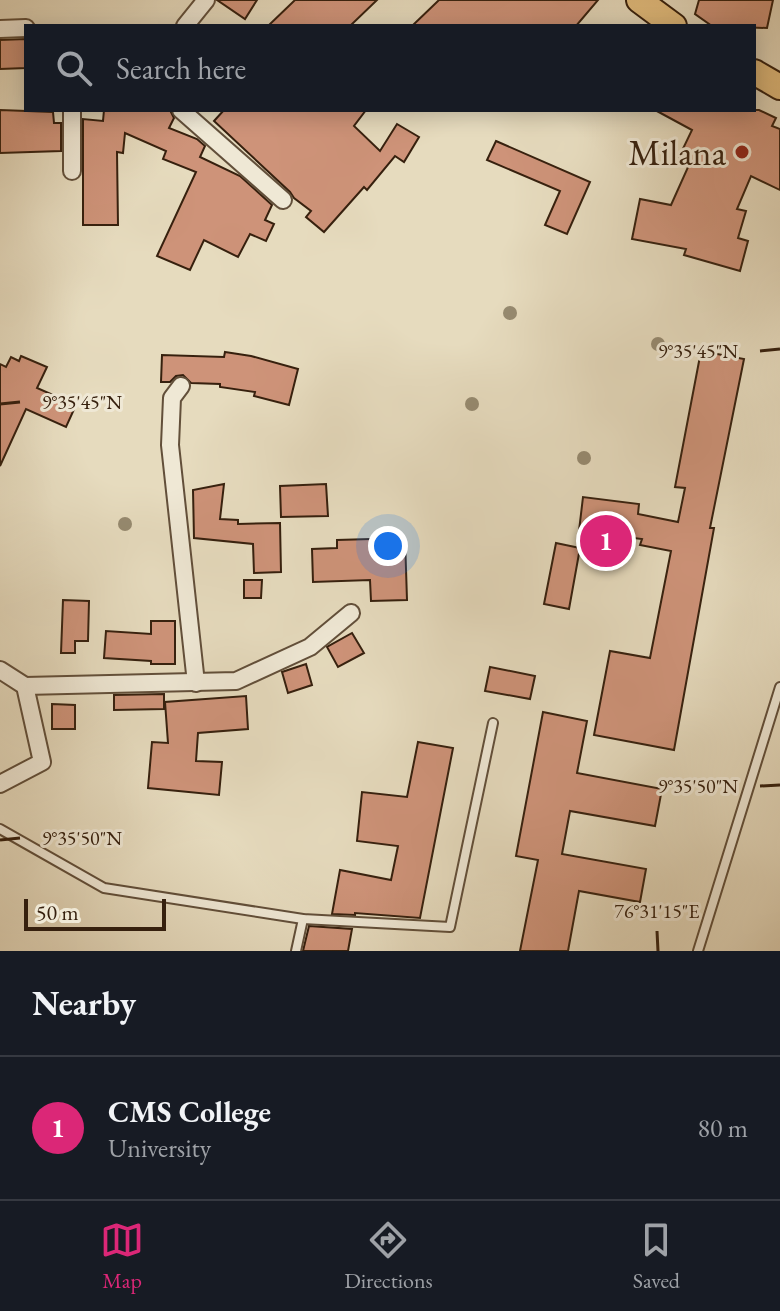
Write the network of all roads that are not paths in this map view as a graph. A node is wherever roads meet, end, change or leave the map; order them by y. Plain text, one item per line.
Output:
1 (206, 0) edge
2 (639, 0) edge
3 (187, 24) edge
4 (671, 24) edge
5 (24, 28) edge
6 (0, 29) edge
7 (756, 73) edge
8 (780, 87) edge
9 (72, 112) edge
10 (183, 112) edge
11 (72, 171) dead end
12 (283, 200) dead end
13 (181, 386) dead end
14 (351, 613) dead end
15 (0, 670) edge
16 (196, 683) junction
17 (25, 686) junction
18 (780, 687) edge
19 (493, 723) dead end
20 (0, 784) edge
21 (0, 829) edge
22 (303, 919) junction
23 (296, 951) edge
24 (698, 951) edge

1 - 3 street
2 - 4 main road
5 - 6 street
7 - 8 main road
9 - 11 street
10 - 12 street
13 - 16 street
14 - 16 street
15 - 17 street
16 - 17 street
17 - 20 street
18 - 24 lane
19 - 22 lane
21 - 22 lane
22 - 23 lane

